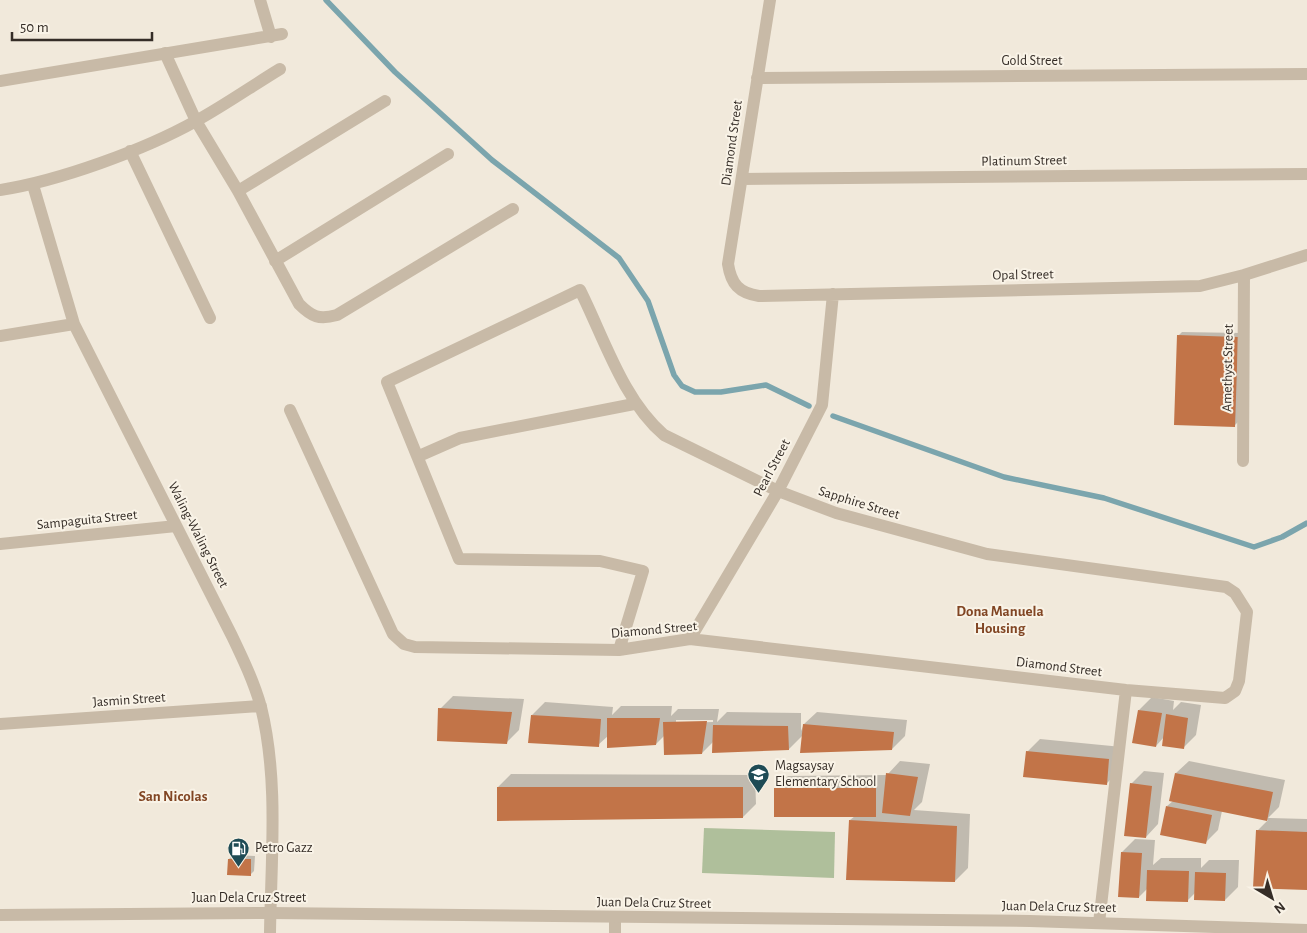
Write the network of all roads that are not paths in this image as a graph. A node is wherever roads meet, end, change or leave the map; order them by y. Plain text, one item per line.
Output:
1 (260, 0) edge
2 (770, 0) edge
3 (165, 52) junction
4 (280, 69) dead end
5 (1307, 74) edge
6 (757, 78) junction
7 (0, 81) edge
8 (385, 101) dead end
9 (196, 121) junction
10 (130, 151) junction
11 (448, 154) dead end
12 (1307, 174) edge
13 (742, 179) junction
14 (33, 185) junction
15 (0, 190) edge
16 (238, 192) junction
17 (513, 209) dead end
18 (1307, 255) edge
19 (275, 261) junction
20 (1244, 275) junction
21 (738, 288) joint
22 (833, 294) junction
23 (210, 318) dead end
24 (74, 324) junction
25 (0, 336) edge
26 (634, 404) junction
27 (290, 410) dead end
28 (419, 456) junction
29 (1242, 461) dead end
30 (778, 491) junction
31 (176, 526) junction
32 (0, 544) edge
33 (690, 639) junction
34 (619, 650) junction
35 (1126, 690) junction
36 (1225, 698) joint
37 (261, 706) junction
38 (0, 724) edge
39 (270, 913) junction
40 (0, 915) edge
41 (615, 918) junction
42 (1099, 923) junction
43 (1307, 930) edge
44 (270, 933) edge
45 (615, 933) edge

1 - 3 street
2 - 6 street, Diamond Street
3 - 7 street
3 - 9 street
4 - 9 street
5 - 6 street, Gold Street
6 - 13 street, Diamond Street
8 - 16 street
9 - 10 street
9 - 16 street
10 - 14 street
10 - 23 street
11 - 19 street
12 - 13 street, Platinum Street
13 - 21 street, Diamond Street
14 - 15 street
14 - 24 street, Waling-Waling Street
16 - 19 street
17 - 19 street
18 - 20 street, Opal Street
20 - 22 street, Opal Street
20 - 29 street, Amethyst Street
21 - 22 street, Opal Street
22 - 30 street, Pearl Street
24 - 25 street
24 - 31 street, Waling-Waling Street
26 - 28 street
26 - 28 street, Sapphire Street
26 - 30 street, Sapphire Street
27 - 34 street, Diamond Street
28 - 34 street
30 - 33 street, Pearl Street
30 - 36 street, Sapphire Street
31 - 32 street, Sampaguita Street
31 - 37 street, Waling-Waling Street
33 - 34 street, Diamond Street
33 - 35 street, Diamond Street
35 - 36 street, Diamond Street
35 - 42 street
37 - 38 street, Jasmin Street
37 - 39 street, Waling-Waling Street
39 - 40 street, Juan Dela Cruz Street
39 - 41 street, Juan Dela Cruz Street
39 - 44 street, Waling-Waling Street
41 - 42 street, Juan Dela Cruz Street
41 - 45 street
42 - 43 street, Juan Dela Cruz Street

